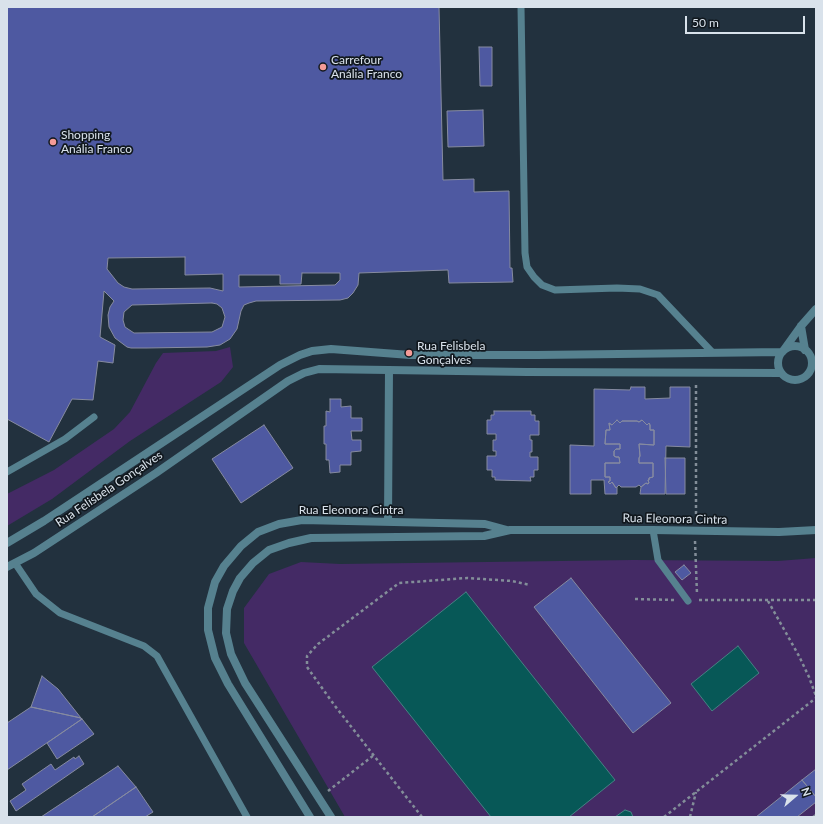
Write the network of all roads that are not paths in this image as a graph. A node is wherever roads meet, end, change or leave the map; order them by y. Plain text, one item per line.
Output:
1 (521, 7) edge
2 (816, 309) edge
3 (801, 326) junction
4 (712, 352) junction
5 (783, 352) junction
6 (810, 352) edge
7 (389, 370) junction
8 (781, 373) junction
9 (812, 374) edge
10 (94, 417) dead end
11 (7, 472) edge
12 (388, 521) junction
13 (510, 530) junction
14 (653, 530) junction
15 (816, 530) edge
16 (7, 543) edge
17 (11, 565) edge
18 (688, 600) road end
19 (247, 817) edge
20 (310, 817) edge
21 (330, 817) edge

1 - 4 lane
2 - 3 street
3 - 5 street
3 - 6 street
4 - 5 street, Rua Felisbela Gonçalves
4 - 16 street, Rua Felisbela Gonçalves
5 - 6 street
5 - 8 street
6 - 9 street
7 - 8 street, Rua Felisbela Gonçalves
7 - 12 street
7 - 17 street, Rua Felisbela Gonçalves
8 - 9 street
10 - 11 lane
12 - 13 street, Rua Eleonora Cintra
12 - 20 street, Rua Eleonora Cintra
13 - 14 street, Rua Eleonora Cintra
13 - 21 street, Rua Eleonora Cintra
14 - 15 street, Rua Eleonora Cintra
14 - 18 lane
17 - 19 lane

